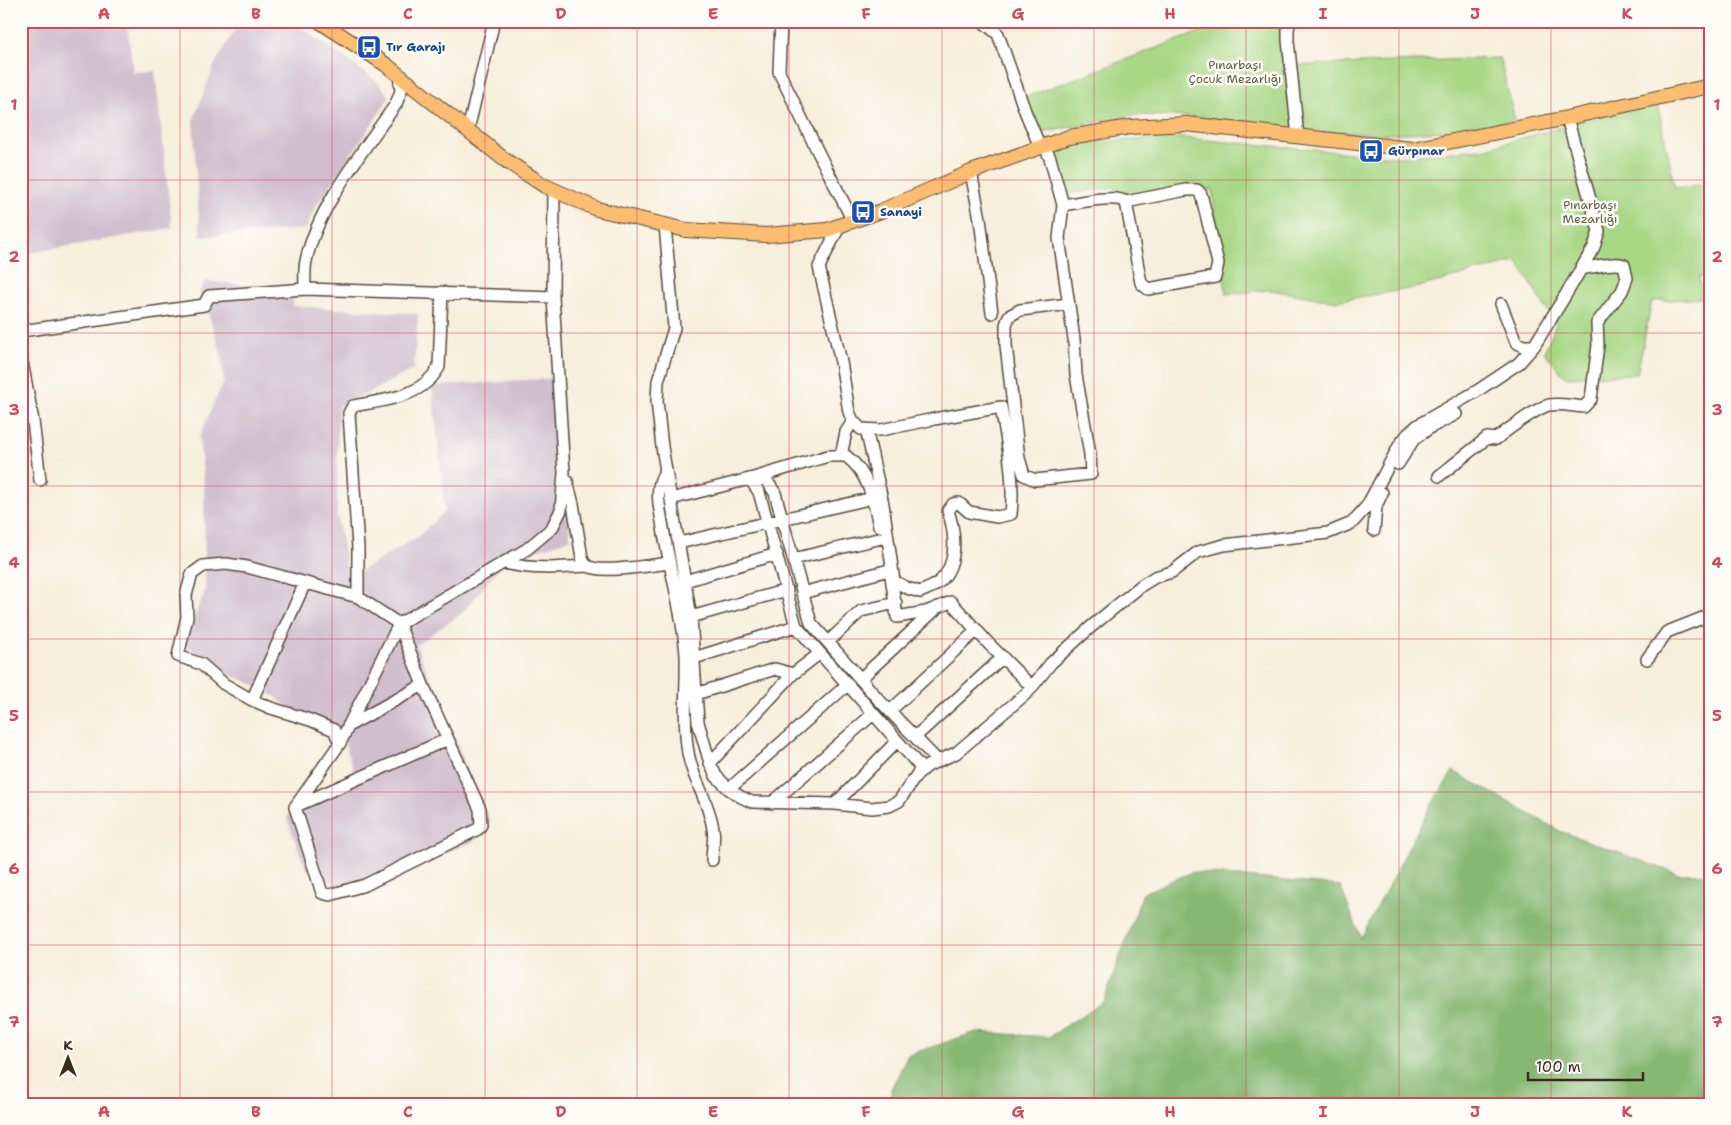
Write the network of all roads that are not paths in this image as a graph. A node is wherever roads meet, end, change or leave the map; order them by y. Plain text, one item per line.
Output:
1 (319, 21) edge
2 (494, 21) edge
3 (781, 21) edge
4 (982, 21) edge
5 (1288, 24) edge
6 (399, 75) junction
7 (1710, 86) edge
8 (1567, 118) junction
9 (468, 130) junction
10 (1298, 137) junction
11 (1042, 146) junction
12 (971, 172) junction
13 (554, 190) junction
14 (1126, 202) junction
15 (1062, 205) junction
16 (854, 221) junction
17 (665, 225) junction
18 (840, 226) junction
19 (1582, 268) junction
20 (305, 289) junction
21 (442, 292) junction
22 (553, 297) junction
23 (1068, 304) junction
24 (1501, 304) dead end
25 (992, 313) dead end
26 (21, 331) edge
27 (1534, 346) junction
28 (21, 356) edge
29 (1456, 414) dead end
30 (853, 421) junction
31 (866, 429) junction
32 (841, 456) junction
33 (666, 470) junction
34 (564, 472) junction
35 (1439, 476) dead end
36 (753, 478) junction
37 (40, 480) dead end
38 (873, 498) junction
39 (671, 499) junction
40 (781, 518) junction
41 (768, 522) junction
42 (1374, 530) dead end
43 (882, 538) junction
44 (679, 543) junction
45 (777, 554) junction
46 (793, 558) junction
47 (504, 563) junction
48 (669, 563) junction
49 (587, 566) junction
50 (889, 570) junction
51 (685, 581) junction
52 (305, 583) junction
53 (787, 590) junction
54 (802, 593) junction
55 (358, 597) junction
56 (896, 603) junction
57 (939, 607) junction
58 (1710, 615) edge
59 (691, 617) junction
60 (399, 624) junction
61 (796, 626) junction
62 (977, 630) junction
63 (828, 642) junction
64 (819, 654) junction
65 (1003, 657) junction
66 (694, 658) junction
67 (1647, 659) dead end
68 (793, 674) junction
69 (860, 679) junction
70 (423, 685) junction
71 (847, 685) junction
72 (1031, 686) junction
73 (696, 694) junction
74 (252, 700) junction
75 (890, 711) junction
76 (873, 714) junction
77 (348, 726) junction
78 (916, 738) junction
79 (448, 739) junction
80 (897, 741) junction
81 (340, 743) junction
82 (938, 761) junction
83 (710, 763) junction
84 (923, 770) junction
85 (730, 789) junction
86 (772, 803) junction
87 (836, 804) junction
88 (295, 807) junction
89 (712, 860) dead end

1 - 6 main road
2 - 9 street
3 - 16 street
4 - 11 street
5 - 10 street
6 - 9 main road
6 - 20 street
7 - 8 main road
8 - 10 main road
8 - 19 street
9 - 13 main road
10 - 11 main road
11 - 12 main road
11 - 15 street
12 - 16 main road
12 - 25 street
13 - 17 main road
13 - 22 street
14 - 14 street
14 - 15 street
15 - 23 street
16 - 18 main road
17 - 18 main road
17 - 33 street
18 - 30 street
19 - 27 street
19 - 35 street
20 - 21 street
20 - 26 street
21 - 22 street
21 - 55 street
22 - 34 street
23 - 23 street
24 - 27 street
27 - 72 street
28 - 37 street
29 - 42 street
30 - 31 street
30 - 32 street
31 - 31 street
32 - 36 street
32 - 38 street
33 - 39 street
33 - 48 street
34 - 47 street
34 - 49 street
36 - 39 street
36 - 40 street
36 - 41 street
38 - 40 street
38 - 43 street
39 - 44 street
40 - 41 street
40 - 46 street
41 - 44 street
41 - 45 street
43 - 46 street
43 - 50 street
44 - 51 street
45 - 51 street
45 - 53 street
46 - 54 street
47 - 49 street
47 - 60 street
48 - 49 street
48 - 89 street
50 - 54 street
50 - 56 street
51 - 59 street
52 - 55 street
52 - 74 street
52 - 74 street
53 - 59 street
53 - 61 street
54 - 63 street
55 - 60 street
56 - 57 street
56 - 63 street
57 - 62 street
57 - 69 street
58 - 67 street
59 - 66 street
60 - 70 street
60 - 77 street
61 - 64 street
61 - 66 street
62 - 65 street
62 - 75 street
63 - 69 street
64 - 68 street
64 - 71 street
65 - 72 street
65 - 78 street
66 - 73 street
68 - 73 street
68 - 83 street
69 - 75 street
70 - 77 street
70 - 79 street
71 - 76 street
71 - 85 street
72 - 82 street
73 - 83 street
74 - 81 street
75 - 78 street
76 - 80 street
76 - 86 street
77 - 81 street
78 - 82 street
79 - 88 street
79 - 88 street
80 - 84 street
80 - 87 street
81 - 88 street
82 - 84 street
83 - 85 street
84 - 87 street
85 - 86 street
86 - 87 street

